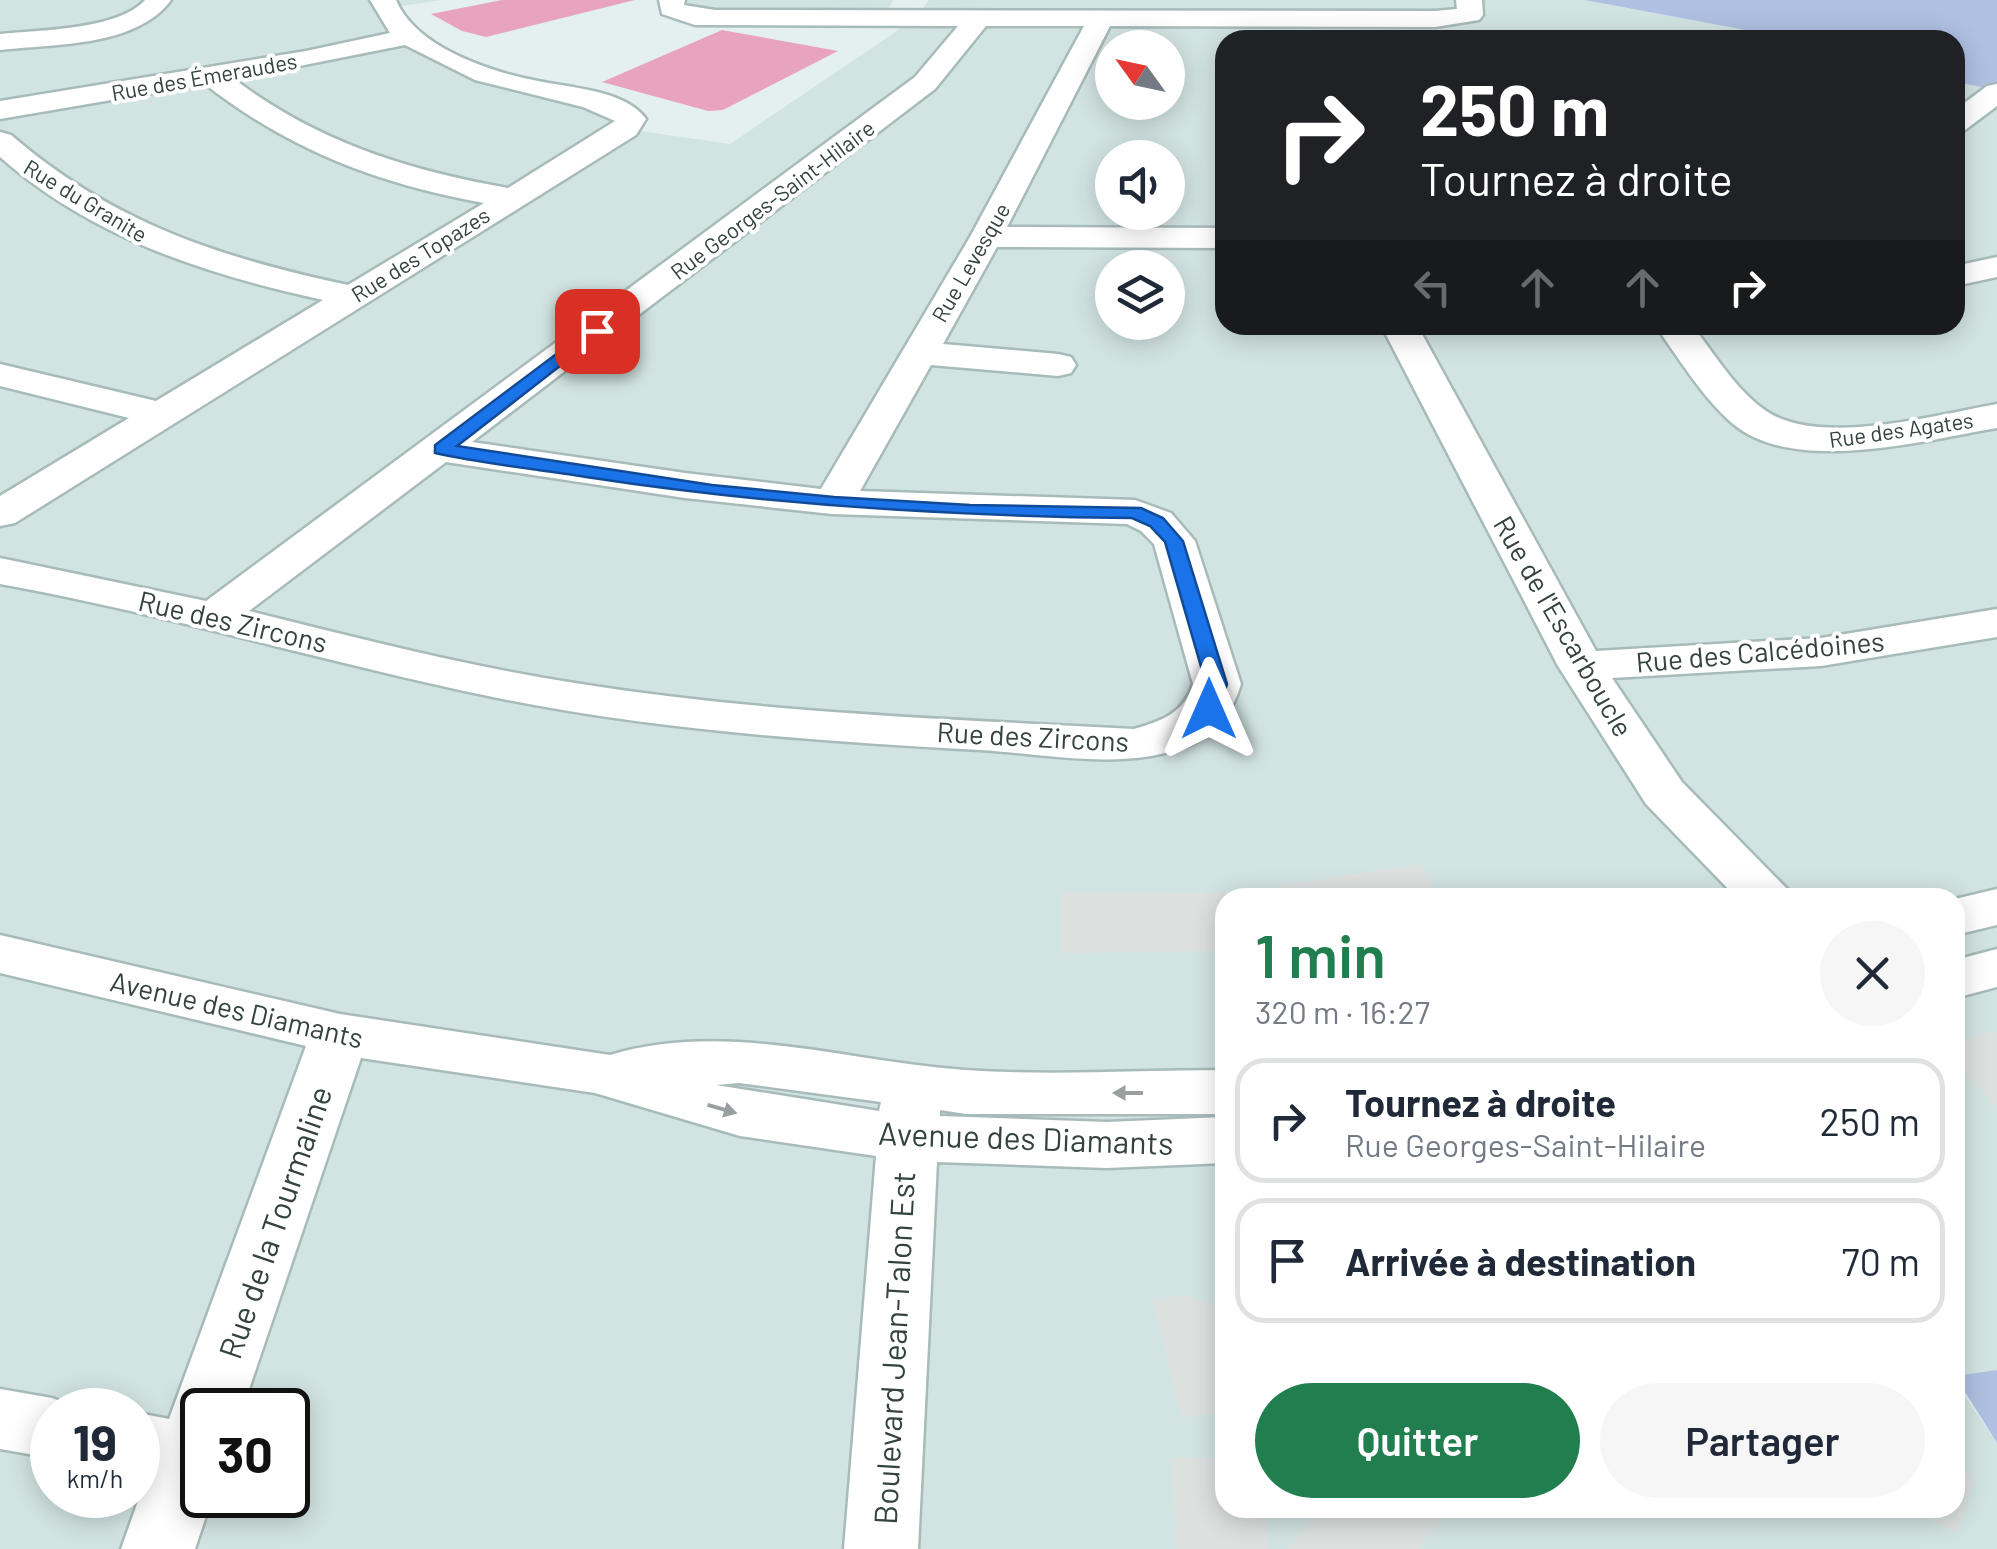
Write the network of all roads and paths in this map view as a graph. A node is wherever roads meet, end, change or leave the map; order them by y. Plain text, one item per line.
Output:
1 (158, 0) edge
2 (383, 0) edge
3 (672, 0) edge
4 (1468, 0) edge
5 (1247, 9) edge
6 (978, 19) junction
7 (1101, 19) junction
8 (406, 37) junction
9 (0, 42) edge
10 (212, 76) junction
11 (1988, 89) edge
12 (0, 110) edge
13 (1965, 113) edge
14 (0, 141) edge
15 (509, 198) junction
16 (986, 237) junction
17 (1215, 238) edge
18 (1997, 267) edge
19 (1965, 274) edge
20 (352, 296) junction
21 (1403, 335) edge
22 (1681, 335) edge
23 (918, 353) junction
24 (1058, 365) dead end
25 (0, 375) edge
26 (161, 414) junction
27 (1997, 416) edge
28 (442, 449) junction
29 (834, 502) junction
30 (0, 514) edge
31 (0, 571) edge
32 (216, 615) junction
33 (1997, 623) edge
34 (1581, 666) junction
35 (1759, 888) edge
36 (1997, 906) edge
37 (1965, 914) edge
38 (0, 954) edge
39 (1997, 968) edge
40 (1965, 977) edge
41 (340, 1034) junction
42 (1215, 1092) edge
43 (909, 1112) junction
44 (1215, 1140) edge
45 (202, 1388) edge
46 (0, 1418) edge
47 (30, 1424) edge
48 (180, 1454) edge
49 (158, 1549) edge
50 (881, 1549) edge

1 - 9 street
2 - 8 street
3 - 6 street
4 - 5 street
5 - 7 street
6 - 7 street
6 - 28 street, Rue Georges-Saint-Hilaire
7 - 16 street, Rue Levesque
8 - 10 street, Rue des Émeraudes
8 - 15 street, Rue des Topazes
10 - 12 street, Rue des Émeraudes
10 - 15 street
11 - 13 street
14 - 20 street, Rue du Granite
15 - 20 street, Rue des Topazes
16 - 17 street
16 - 23 street, Rue Levesque
18 - 19 street
20 - 26 street, Rue des Topazes
21 - 34 street, Rue de l'Escarboucle
22 - 27 street, Rue des Agates
23 - 24 street
23 - 29 street, Rue Levesque
25 - 26 street
26 - 30 street, Rue des Topazes
28 - 29 street, Rue des Zircons
28 - 32 street, Rue Georges-Saint-Hilaire
29 - 32 street, Rue des Zircons
31 - 32 street, Rue des Zircons
33 - 34 street, Rue des Calcédoines
34 - 35 street, Rue de l'Escarboucle
36 - 37 street
38 - 41 street, Avenue des Diamants
39 - 40 street
41 - 43 street, Avenue des Diamants
41 - 45 street, Rue de la Tourmaline
42 -> 43 street, Avenue des Diamants
43 - 44 street, Avenue des Diamants
43 - 50 street, Boulevard Jean-Talon Est
46 - 47 street
48 - 49 street, Rue de la Tourmaline

